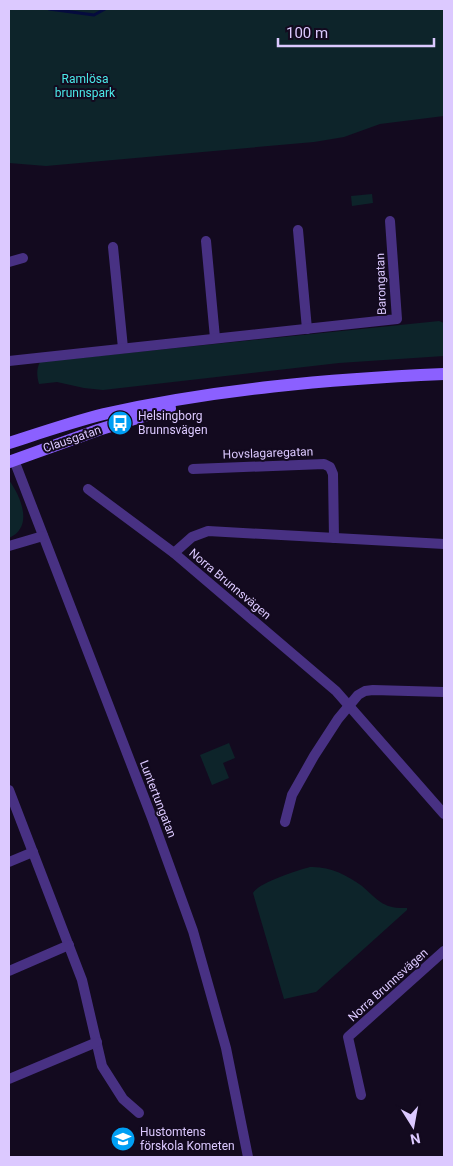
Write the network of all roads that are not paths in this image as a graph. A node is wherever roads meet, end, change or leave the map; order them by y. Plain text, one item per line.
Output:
1 (390, 221) dead end
2 (298, 230) dead end
3 (206, 241) dead end
4 (113, 248) dead end
5 (23, 258) dead end
6 (9, 262) edge
7 (307, 329) junction
8 (215, 338) junction
9 (123, 348) junction
10 (9, 361) edge
11 (444, 374) edge
12 (223, 393) junction
13 (9, 444) edge
14 (12, 461) edge
15 (193, 469) dead end
16 (88, 488) dead end
17 (43, 536) junction
18 (334, 538) junction
19 (444, 544) edge
20 (9, 546) edge
21 (174, 553) junction
22 (444, 692) edge
23 (349, 706) junction
24 (9, 790) edge
25 (444, 814) edge
26 (286, 822) dead end
27 (32, 852) junction
28 (9, 862) edge
29 (69, 945) junction
30 (444, 951) edge
31 (9, 971) edge
32 (97, 1042) junction
33 (9, 1079) edge
34 (361, 1095) dead end
35 (139, 1113) dead end
36 (248, 1157) edge

1 - 7 street, Barongatan
2 - 7 street
3 - 8 street
4 - 9 street
5 - 6 street
7 - 8 street, Barongatan
8 - 9 street, Barongatan
9 - 10 street, Barongatan
11 - 12 main road, Clausgatan
12 - 13 main road, Clausgatan
12 - 14 main road, Clausgatan
13 - 14 main road
14 - 17 street, Luntertungatan
15 - 18 street, Hovslagaregatan
16 - 21 street, Norra Brunnsvägen
17 - 20 street
17 - 36 street, Luntertungatan
18 - 19 street
18 - 21 street
21 - 23 street, Norra Brunnsvägen
22 - 23 street
23 - 25 street, Norra Brunnsvägen
23 - 26 street
24 - 27 street
27 - 28 street
27 - 29 street
29 - 31 street
29 - 32 street
30 - 34 street, Norra Brunnsvägen
32 - 33 street
32 - 35 street

